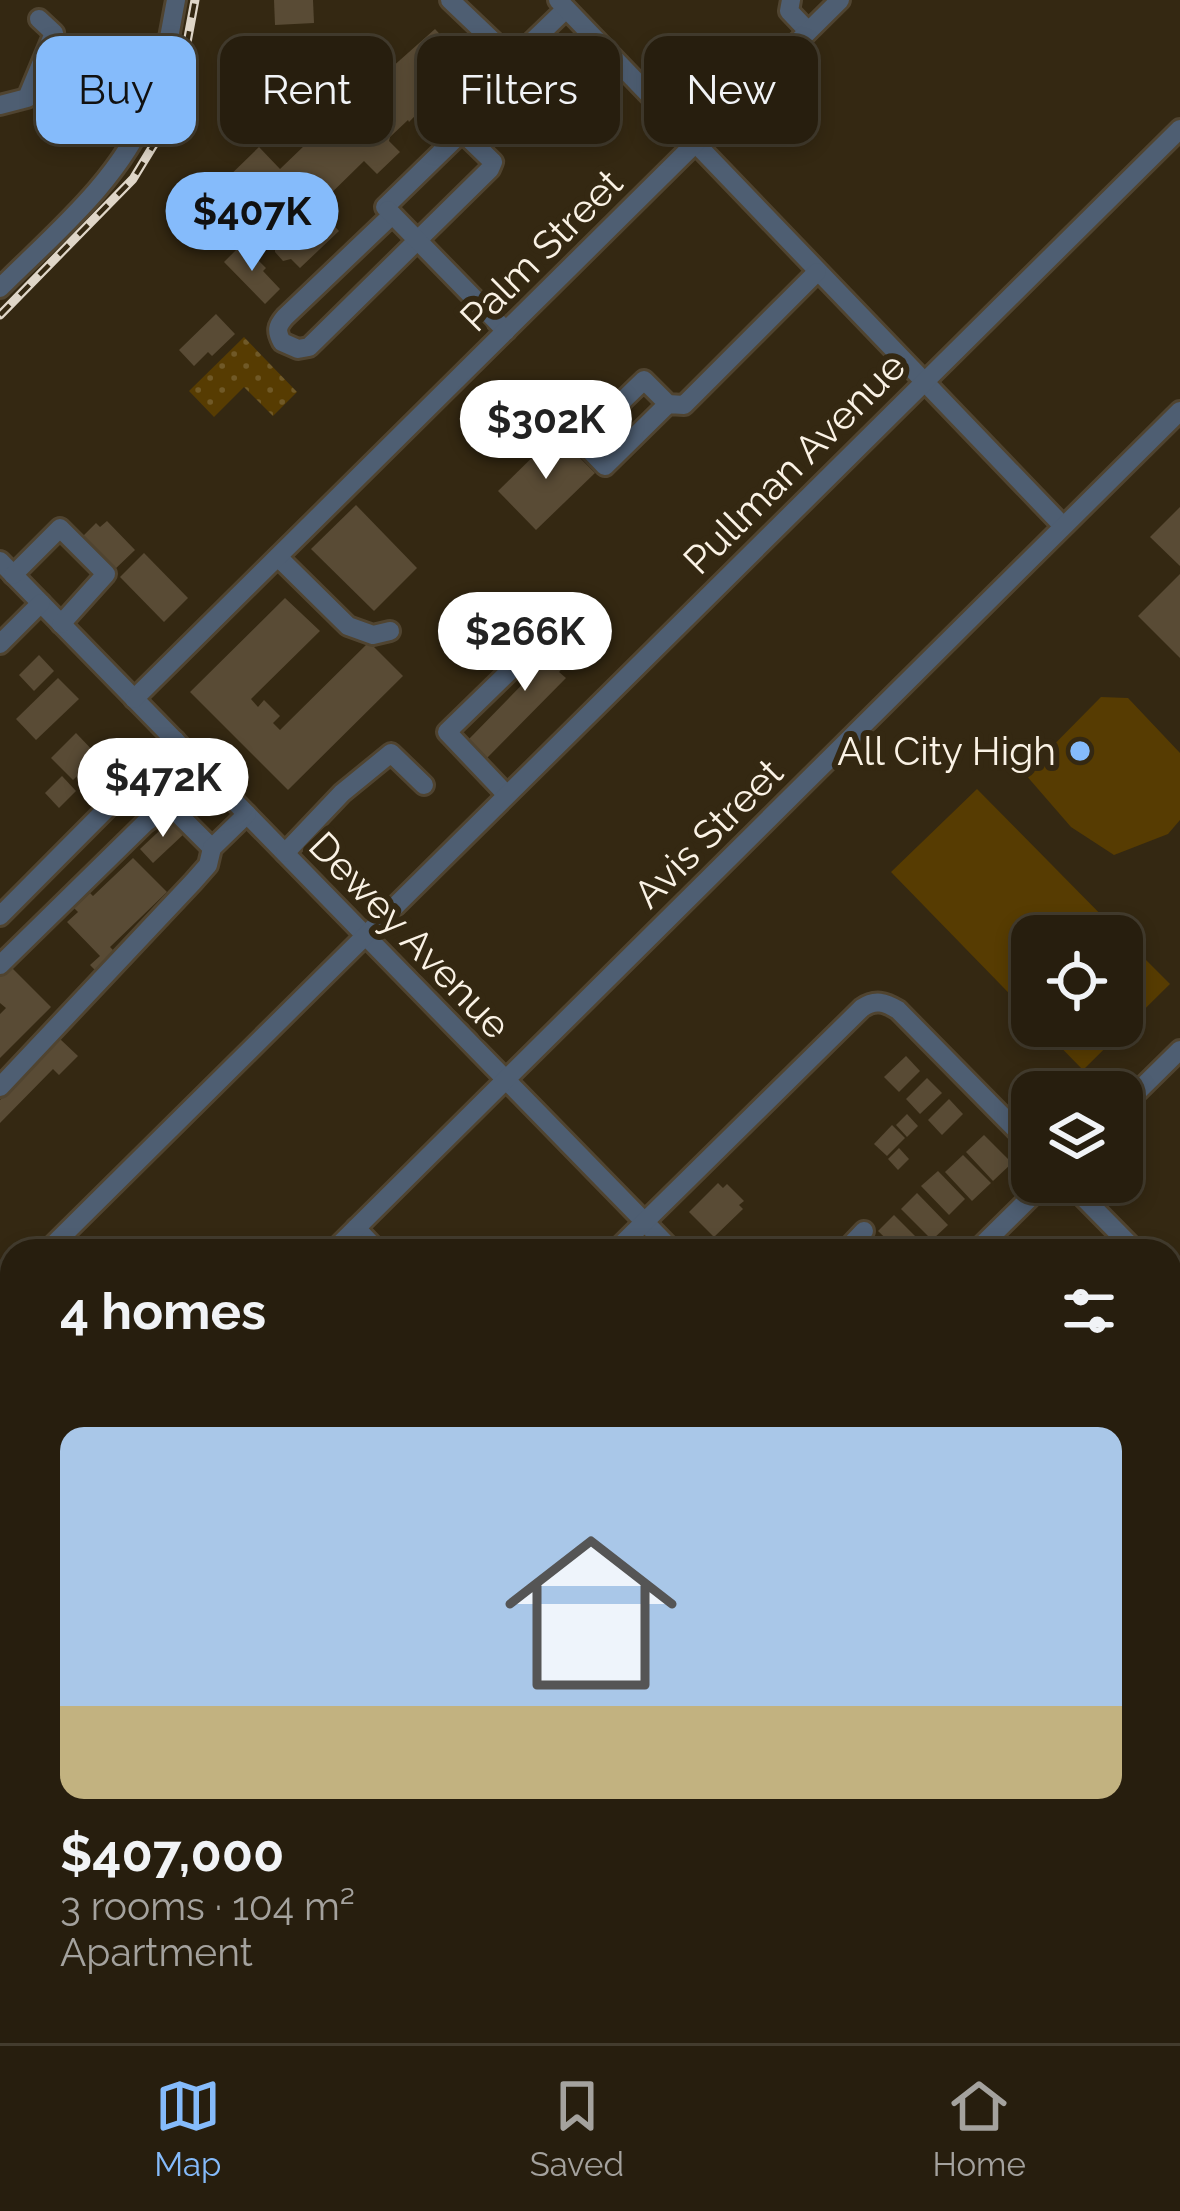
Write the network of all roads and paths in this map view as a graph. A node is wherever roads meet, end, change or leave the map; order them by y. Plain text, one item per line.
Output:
1 (176, 0) edge
2 (450, 0) edge
3 (791, 0) edge
4 (832, 2) edge
5 (562, 4) edge
6 (39, 19) dead end
7 (808, 32) junction
8 (0, 105) edge
9 (1180, 129) edge
10 (694, 145) junction
11 (385, 207) junction
12 (417, 239) junction
13 (817, 272) junction
14 (0, 288) edge
15 (506, 331) junction
16 (923, 382) junction
17 (668, 404) junction
18 (1180, 411) edge
19 (1063, 526) junction
20 (278, 557) junction
21 (7, 568) edge
22 (41, 603) junction
23 (61, 624) junction
24 (390, 631) dead end
25 (0, 644) edge
26 (520, 661) dead end
27 (134, 699) junction
28 (175, 740) junction
29 (208, 775) junction
30 (424, 785) dead end
31 (506, 794) junction
32 (173, 809) junction
33 (247, 814) junction
34 (212, 848) junction
35 (285, 853) junction
36 (0, 916) edge
37 (364, 935) junction
38 (0, 965) edge
39 (1180, 1050) edge
40 (506, 1080) junction
41 (1143, 1086) edge
42 (0, 1087) edge
43 (1011, 1125) edge
44 (1025, 1203) edge
45 (1089, 1203) edge
46 (645, 1222) junction
47 (356, 1228) junction
48 (864, 1231) dead end
49 (59, 1239) edge
50 (345, 1239) edge
51 (367, 1239) edge
52 (627, 1239) edge
53 (661, 1239) edge
54 (856, 1239) edge
55 (988, 1239) edge
56 (1124, 1239) edge

1 - 14 street
2 - 5 street
3 - 7 street
4 - 7 street, Palm Street
5 - 10 street
6 - 8 street
7 - 10 street, Palm Street
9 - 16 street, Pullman Avenue
10 - 13 street
10 - 15 street, Palm Street
11 - 12 street
11 - 12 street
11 - 12 street
12 - 15 street
13 - 16 street
13 - 17 street
15 - 20 street, Palm Street
16 - 19 street
16 - 31 street, Pullman Avenue
17 - 17 street
18 - 19 street, Avis Street
19 - 40 street, Avis Street
20 - 24 street
20 - 27 street, Palm Street
21 - 22 street, Dewey Avenue
21 - 23 street
22 - 23 street, Dewey Avenue
22 - 25 street
23 - 27 street, Dewey Avenue
26 - 31 street
27 - 28 street, Dewey Avenue
28 - 29 street, Dewey Avenue
28 - 36 street
29 - 32 street
29 - 33 street, Dewey Avenue
30 - 35 street
31 - 37 street, Pullman Avenue
32 - 34 street
32 - 38 street
33 - 34 street
33 - 35 street, Dewey Avenue
34 - 42 street
35 - 37 street, Dewey Avenue
37 - 40 street, Dewey Avenue
37 - 49 street, Pullman Avenue
39 - 41 street
40 - 46 street, Dewey Avenue
40 - 47 street, Avis Street
43 - 46 street
44 - 55 street
45 - 56 street
46 - 52 street
46 - 53 street, Dewey Avenue
47 - 50 street, Avis Street
47 - 51 street
48 - 54 street

